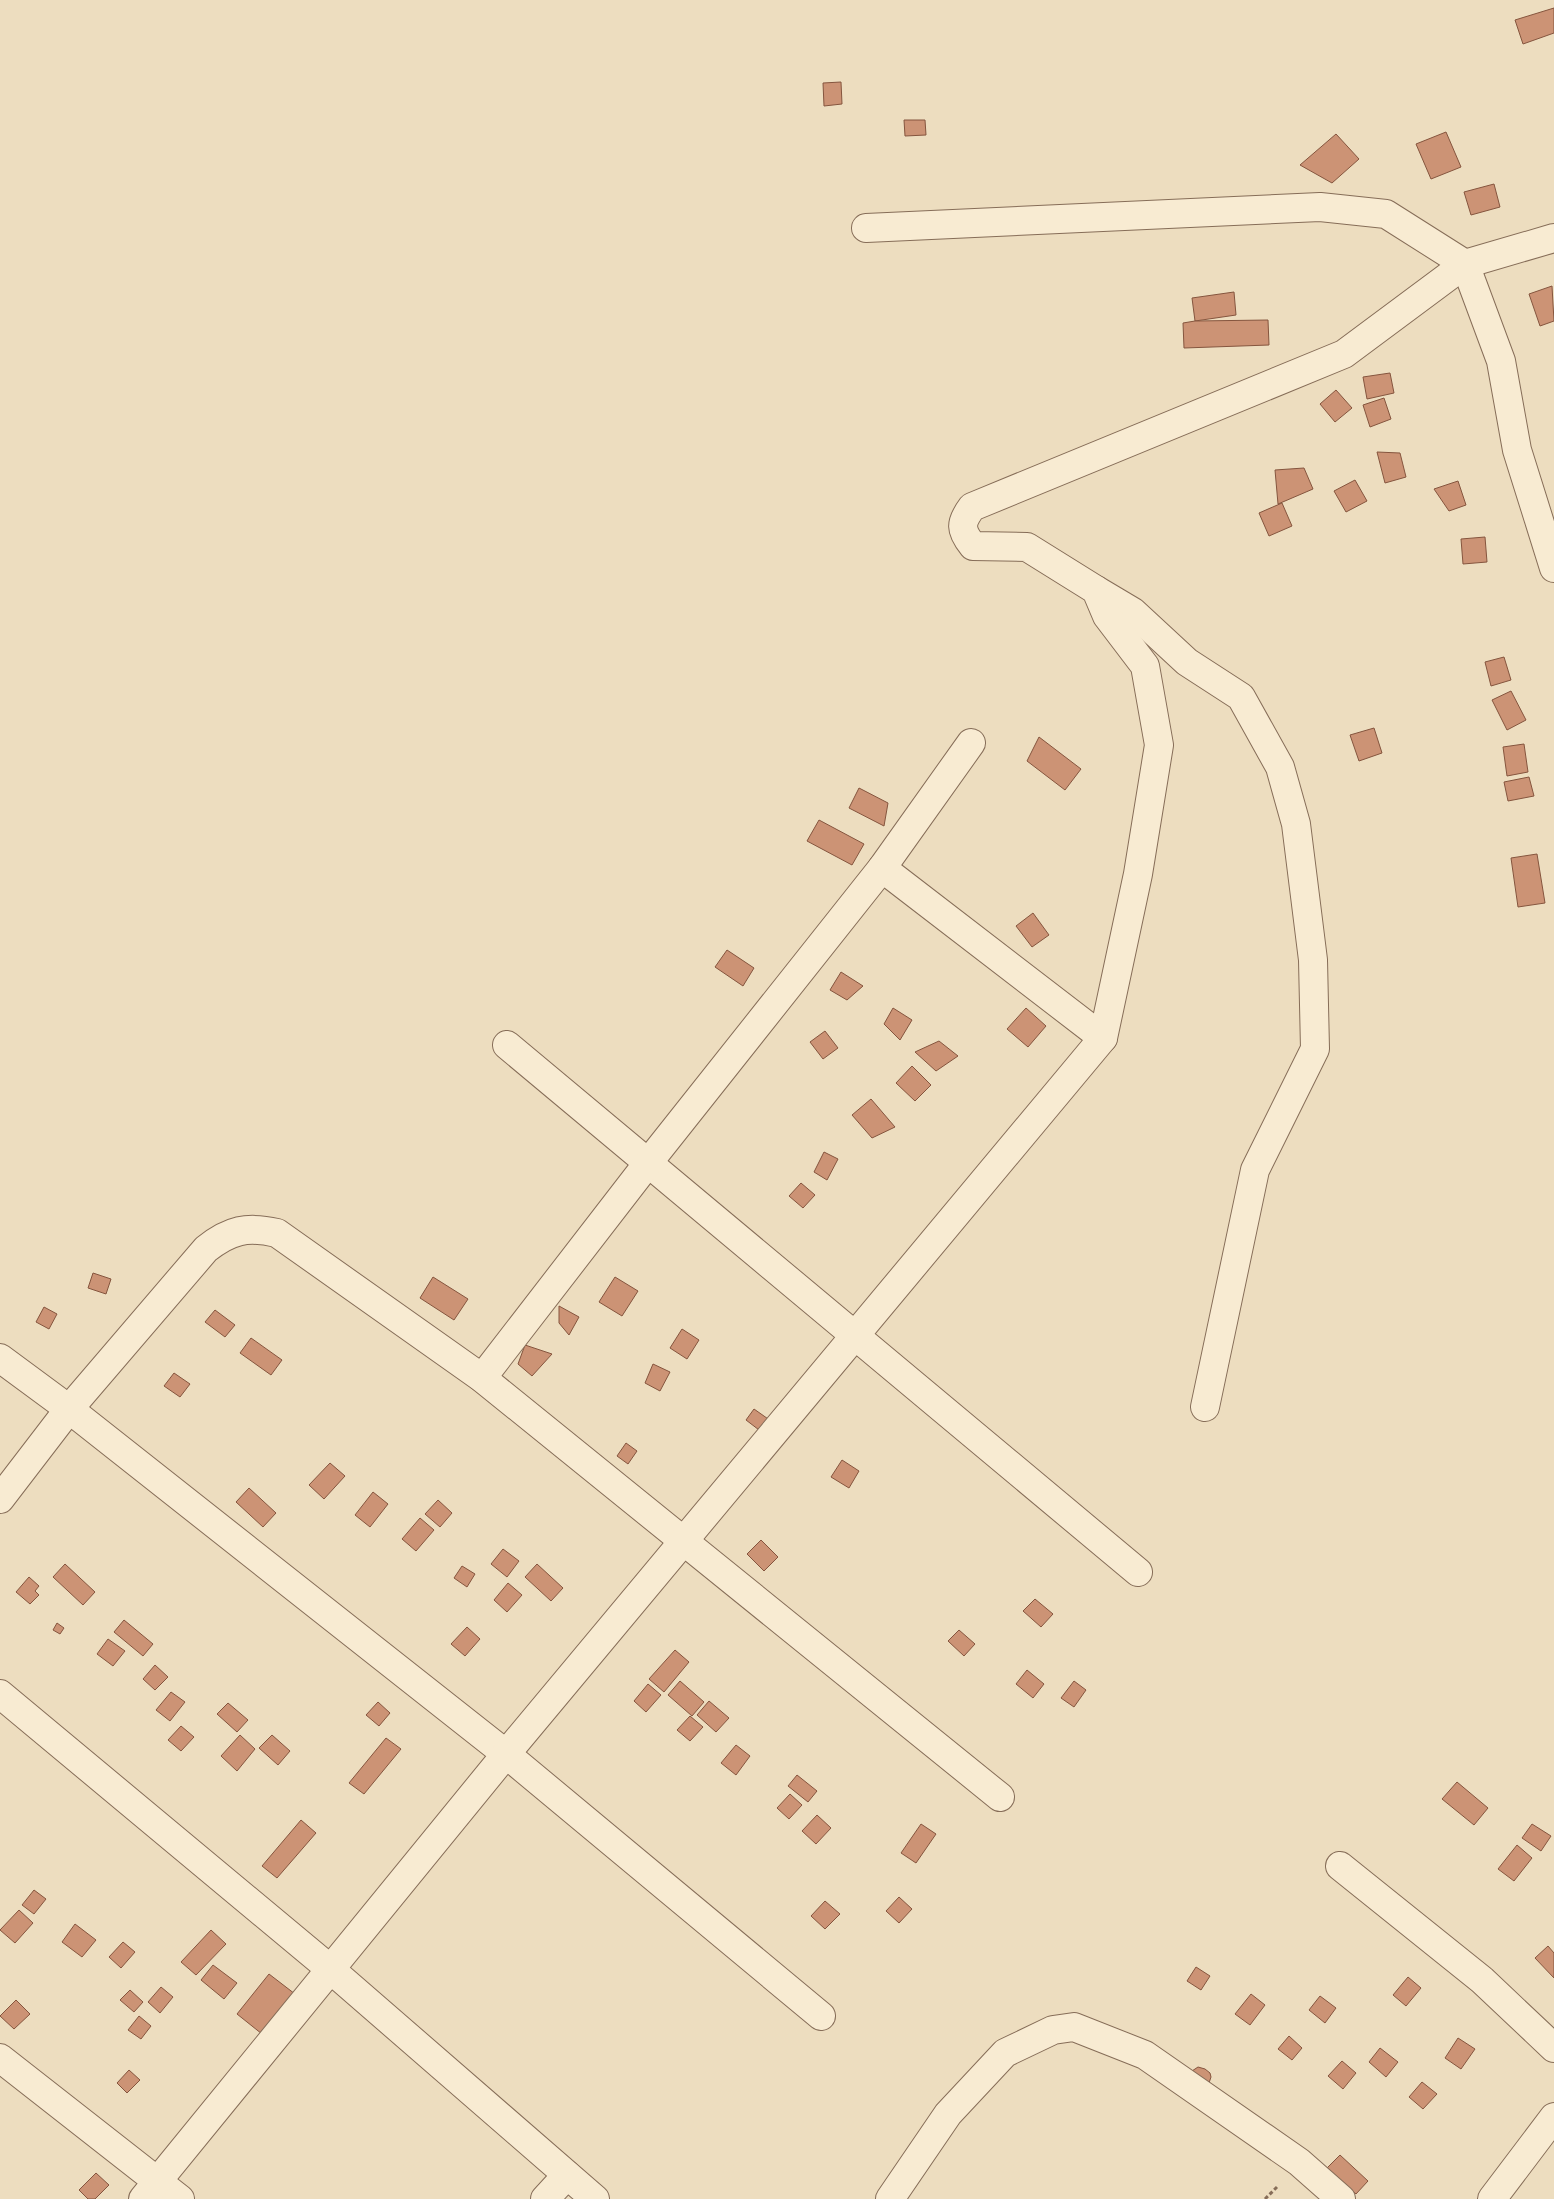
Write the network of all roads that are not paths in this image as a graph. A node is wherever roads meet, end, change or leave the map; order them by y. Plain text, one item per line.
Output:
1 (866, 228) dead end
2 (1554, 238) edge
3 (1465, 264) junction
4 (1554, 568) edge
5 (1096, 590) junction
6 (971, 743) dead end
7 (882, 868) junction
8 (1103, 1038) junction
9 (507, 1044) dead end
10 (648, 1162) junction
11 (854, 1335) junction
12 (0, 1358) edge
13 (482, 1378) junction
14 (1205, 1407) dead end
15 (69, 1409) junction
16 (0, 1499) edge
17 (683, 1541) junction
18 (1138, 1572) dead end
19 (0, 1694) edge
20 (506, 1754) junction
21 (1000, 1797) dead end
22 (1340, 1866) dead end
23 (329, 1968) junction
24 (821, 2016) dead end
25 (1554, 2048) edge
26 (0, 2058) edge
27 (1554, 2117) edge
28 (566, 2175) junction
29 (151, 2189) edge
30 (180, 2199) edge
31 (545, 2199) edge
32 (595, 2199) edge
33 (890, 2199) edge
34 (1341, 2199) edge
35 (1492, 2199) edge

1 - 3 street
2 - 3 street
3 - 4 street
3 - 5 street
5 - 8 street
5 - 14 street
6 - 7 street
7 - 8 street
7 - 10 street
8 - 11 street
9 - 10 street
10 - 11 street
10 - 13 street
11 - 17 street
11 - 18 street
12 - 15 street
13 - 15 street
13 - 17 street
15 - 16 street
15 - 20 street
17 - 20 street
17 - 21 street
19 - 23 street
20 - 23 street
20 - 24 street
22 - 25 street
23 - 28 street
23 - 29 street
26 - 29 street
27 - 35 street
28 - 31 street
28 - 32 street
29 - 30 street
33 - 34 street

